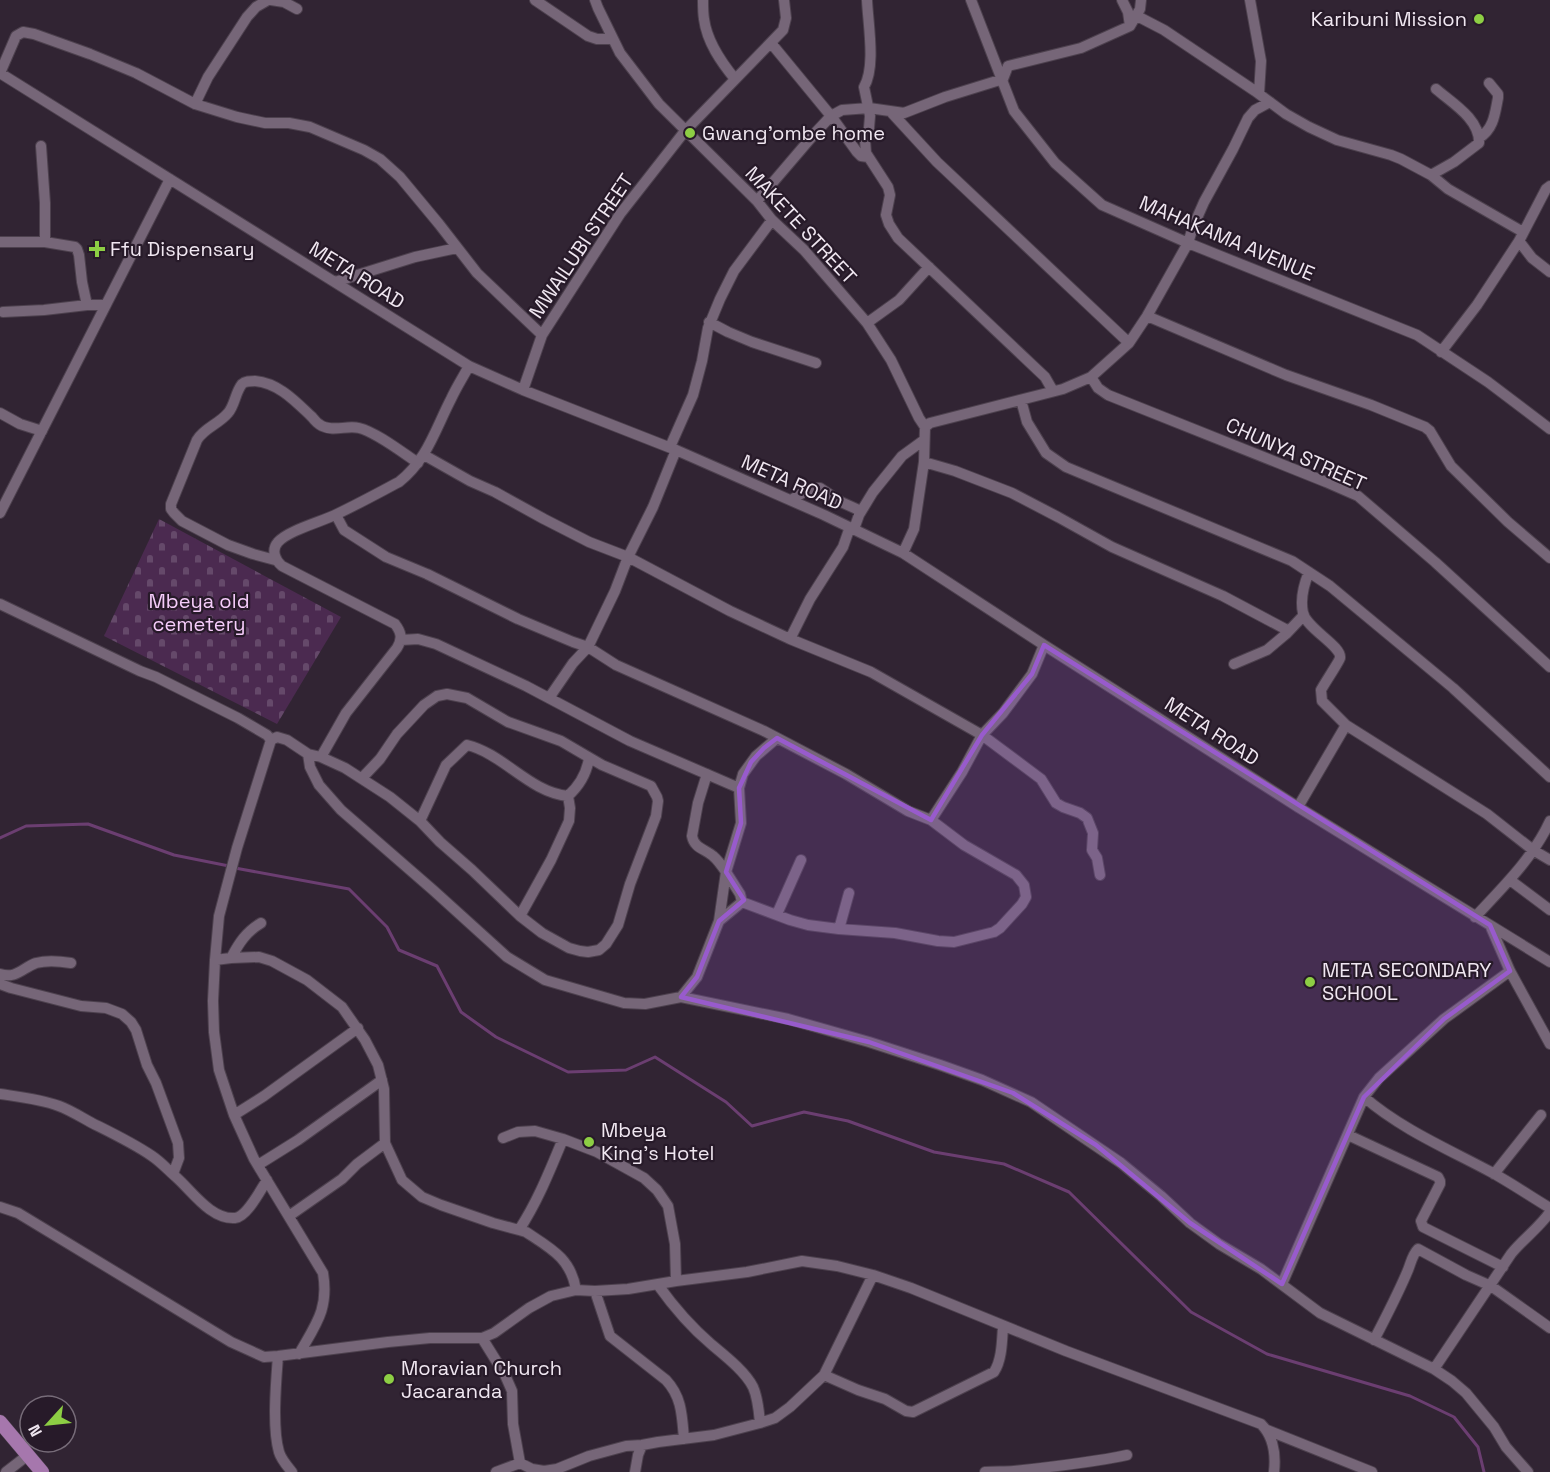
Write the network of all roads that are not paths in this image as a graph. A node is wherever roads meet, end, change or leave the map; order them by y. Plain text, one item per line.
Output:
1 (270, 0) edge
2 (535, 0) edge
3 (595, 0) edge
4 (703, 0) edge
5 (784, 0) edge
6 (867, 0) edge
7 (971, 0) edge
8 (1122, 0) edge
9 (1141, 0) edge
10 (1250, 0) edge
11 (297, 9) dead end
12 (1137, 16) junction
13 (1130, 26) junction
14 (613, 39) junction
15 (771, 43) junction
16 (0, 73) edge
17 (735, 79) junction
18 (1003, 79) junction
19 (1489, 83) dead end
20 (1436, 88) dead end
21 (1259, 94) junction
22 (1270, 102) junction
23 (195, 104) junction
24 (869, 108) junction
25 (891, 112) junction
26 (831, 116) junction
27 (685, 131) junction
28 (1479, 138) junction
29 (41, 146) dead end
30 (868, 157) junction
31 (1431, 176) junction
32 (170, 179) junction
33 (1550, 186) edge
34 (757, 201) junction
35 (772, 220) junction
36 (1521, 237) junction
37 (0, 242) edge
38 (45, 242) junction
39 (1188, 243) junction
40 (457, 248) junction
41 (929, 267) junction
42 (1550, 272) edge
43 (335, 282) junction
44 (87, 305) junction
45 (106, 305) junction
46 (3, 312) dead end
47 (1147, 316) junction
48 (710, 322) junction
49 (867, 322) junction
50 (542, 335) junction
51 (1129, 343) junction
52 (1441, 352) junction
53 (816, 363) dead end
54 (469, 366) junction
55 (1091, 377) junction
56 (523, 390) junction
57 (1053, 391) junction
58 (1021, 400) junction
59 (0, 413) edge
60 (925, 427) junction
61 (1550, 429) edge
62 (42, 431) junction
63 (924, 440) junction
64 (673, 449) junction
65 (421, 459) junction
66 (924, 462) junction
67 (791, 500) junction
68 (861, 511) junction
69 (0, 513) edge
70 (336, 515) junction
71 (852, 528) junction
72 (903, 554) junction
73 (628, 557) junction
74 (1550, 558) edge
75 (275, 560) junction
76 (1309, 572) junction
77 (0, 604) edge
78 (1304, 615) junction
79 (1289, 630) junction
80 (790, 639) junction
81 (401, 640) junction
82 (1044, 645) junction
83 (588, 646) junction
84 (1234, 664) dead end
85 (1550, 667) edge
86 (549, 698) junction
87 (1347, 725) junction
88 (982, 735) junction
89 (777, 738) junction
90 (271, 740) junction
91 (308, 754) junction
92 (321, 757) junction
93 (589, 758) junction
94 (708, 774) junction
95 (1550, 777) edge
96 (362, 778) junction
97 (739, 788) junction
98 (568, 796) junction
99 (1298, 807) junction
100 (931, 820) junction
101 (420, 821) junction
102 (1550, 821) edge
103 (1533, 850) junction
104 (801, 860) dead end
105 (1550, 860) edge
106 (726, 872) junction
107 (1100, 875) dead end
108 (1510, 880) junction
109 (849, 893) dead end
110 (742, 902) junction
111 (1550, 910) edge
112 (777, 914) junction
113 (520, 916) junction
114 (1475, 917) junction
115 (718, 921) junction
116 (261, 923) dead end
117 (1490, 925) junction
118 (839, 929) junction
119 (231, 958) junction
120 (215, 960) junction
121 (1550, 962) edge
122 (70, 963) dead end
123 (1510, 971) junction
124 (0, 974) edge
125 (0, 984) edge
126 (681, 997) junction
127 (358, 1028) junction
128 (1550, 1044) edge
129 (382, 1080) junction
130 (0, 1094) edge
131 (1364, 1097) junction
132 (234, 1115) junction
133 (1541, 1115) dead end
134 (1348, 1135) junction
135 (503, 1138) dead end
136 (563, 1138) junction
137 (385, 1143) junction
138 (258, 1165) junction
139 (172, 1174) junction
140 (1494, 1174) junction
141 (267, 1180) junction
142 (0, 1207) edge
143 (1550, 1210) edge
144 (290, 1216) junction
145 (519, 1230) junction
146 (1503, 1267) junction
147 (873, 1275) junction
148 (676, 1281) junction
149 (1282, 1284) junction
150 (658, 1285) junction
151 (1491, 1286) junction
152 (576, 1290) junction
153 (595, 1291) junction
154 (1003, 1326) junction
155 (1550, 1328) edge
156 (482, 1338) junction
157 (1374, 1340) junction
158 (299, 1354) junction
159 (278, 1356) junction
160 (1434, 1370) junction
161 (824, 1375) junction
162 (0, 1422) edge
163 (760, 1424) junction
164 (1267, 1430) junction
165 (684, 1439) junction
166 (642, 1445) junction
167 (28, 1455) junction
168 (1127, 1455) dead end
169 (520, 1463) junction
170 (6, 1472) edge
171 (42, 1472) edge
172 (292, 1472) edge
173 (496, 1472) edge
174 (635, 1472) edge
175 (985, 1472) edge
176 (1274, 1472) edge
177 (1372, 1472) edge
178 (1528, 1472) edge

1 - 11 street
1 - 23 street
2 - 14 street
3 - 14 street, MAKETE STREET
4 - 17 street
5 - 15 street, MWAILUBI STREET
6 - 24 street
7 - 18 street, MAHAKAMA AVENUE
8 - 13 street
9 - 12 street
10 - 21 street
12 - 13 street
12 - 21 street
13 - 18 street
14 - 27 street, MAKETE STREET
15 - 17 street, MWAILUBI STREET
15 - 26 street
16 - 23 street
16 - 32 street, META ROAD
17 - 27 street, MWAILUBI STREET
18 - 25 street
18 - 39 street, MAHAKAMA AVENUE
19 - 28 street
20 - 28 street
21 - 22 street
22 - 31 street
22 - 39 street
23 - 40 street
24 - 25 street
24 - 26 street
24 - 30 street
25 - 51 street
26 - 30 street
26 - 34 street
27 - 34 street, MAKETE STREET
27 - 50 street, MWAILUBI STREET
28 - 31 street
29 - 38 street
30 - 41 street
31 - 36 street
32 - 43 street, META ROAD
32 - 45 street
33 - 36 street
34 - 35 street, MAKETE STREET
35 - 48 street
35 - 49 street, MAKETE STREET
36 - 42 street
36 - 52 street
37 - 38 street
38 - 44 street
39 - 47 street
39 - 52 street, MAHAKAMA AVENUE
40 - 43 street
40 - 50 street
41 - 49 street
41 - 57 street
43 - 54 street, META ROAD
44 - 45 street
44 - 46 street
45 - 62 street
47 - 51 street
47 - 74 street
48 - 53 street
48 - 64 street
49 - 60 street, MAKETE STREET
50 - 56 street, MWAILUBI STREET
51 - 55 street
52 - 61 street, MAHAKAMA AVENUE
54 - 56 street, META ROAD
54 - 65 street
55 - 57 street
55 - 85 street, CHUNYA STREET
56 - 64 street, META ROAD
57 - 58 street
58 - 60 street
58 - 76 street
59 - 62 street
60 - 63 street
62 - 69 street
63 - 66 street
63 - 68 street
64 - 67 street, META ROAD
64 - 73 street
65 - 70 street
65 - 73 street
65 - 75 street
66 - 72 street
66 - 79 street
67 - 68 street
67 - 71 street, META ROAD
68 - 71 street
70 - 75 street
70 - 83 street
71 - 72 street, META ROAD
71 - 80 street
72 - 82 street, META ROAD
73 - 80 street
73 - 83 street
75 - 81 street
76 - 78 street
76 - 95 street
77 - 90 street
78 - 79 street
78 - 87 street
79 - 84 street
80 - 88 street
81 - 86 street
81 - 92 street
82 - 88 street
82 - 99 street, META ROAD
83 - 86 street
83 - 89 street
86 - 94 street
87 - 99 street
87 - 103 street
88 - 100 street
88 - 107 street
89 - 97 street
89 - 100 street
90 - 91 street
90 - 120 street
91 - 92 street
91 - 126 street
92 - 96 street
93 - 96 street
93 - 98 street
93 - 113 street
94 - 97 street
94 - 106 street
96 - 101 street
97 - 106 street
98 - 101 street
98 - 113 street
99 - 114 street, META ROAD
100 - 118 street
101 - 113 street
102 - 103 street
103 - 105 street
103 - 108 street
104 - 112 street
106 - 110 street
106 - 115 street
108 - 111 street
108 - 114 street
109 - 118 street
110 - 112 street
110 - 115 street
112 - 118 street
114 - 117 street, META ROAD
115 - 126 street
116 - 119 street
117 - 121 street, META ROAD
117 - 123 street
119 - 120 street
119 - 127 street
120 - 132 street
122 - 124 street
123 - 128 street
123 - 131 street
125 - 139 street
126 - 149 street
127 - 129 street
127 - 132 street
129 - 137 street
129 - 138 street
130 - 139 street
131 - 134 street
131 - 140 street
132 - 138 street
133 - 140 street
134 - 146 street
134 - 149 street
135 - 136 street
136 - 145 street
136 - 148 street
137 - 144 street
137 - 145 street
138 - 141 street
139 - 141 street
140 - 143 street
141 - 144 street
142 - 159 street
143 - 146 street
144 - 158 street
145 - 152 street
146 - 151 street
147 - 148 street
147 - 154 street
147 - 161 street
148 - 150 street
149 - 157 street
150 - 153 street
150 - 163 street
151 - 155 street
151 - 157 street
151 - 160 street
152 - 153 street
152 - 156 street
153 - 165 street
154 - 161 street
154 - 164 street
156 - 158 street
156 - 169 street
157 - 160 street
158 - 159 street
159 - 172 street
160 - 178 street
161 - 163 street
162 - 167 main road
163 - 165 street
164 - 176 street
164 - 177 street
165 - 166 street
166 - 169 street
166 - 174 street
167 - 170 street
167 - 171 main road
168 - 175 street
169 - 173 street

